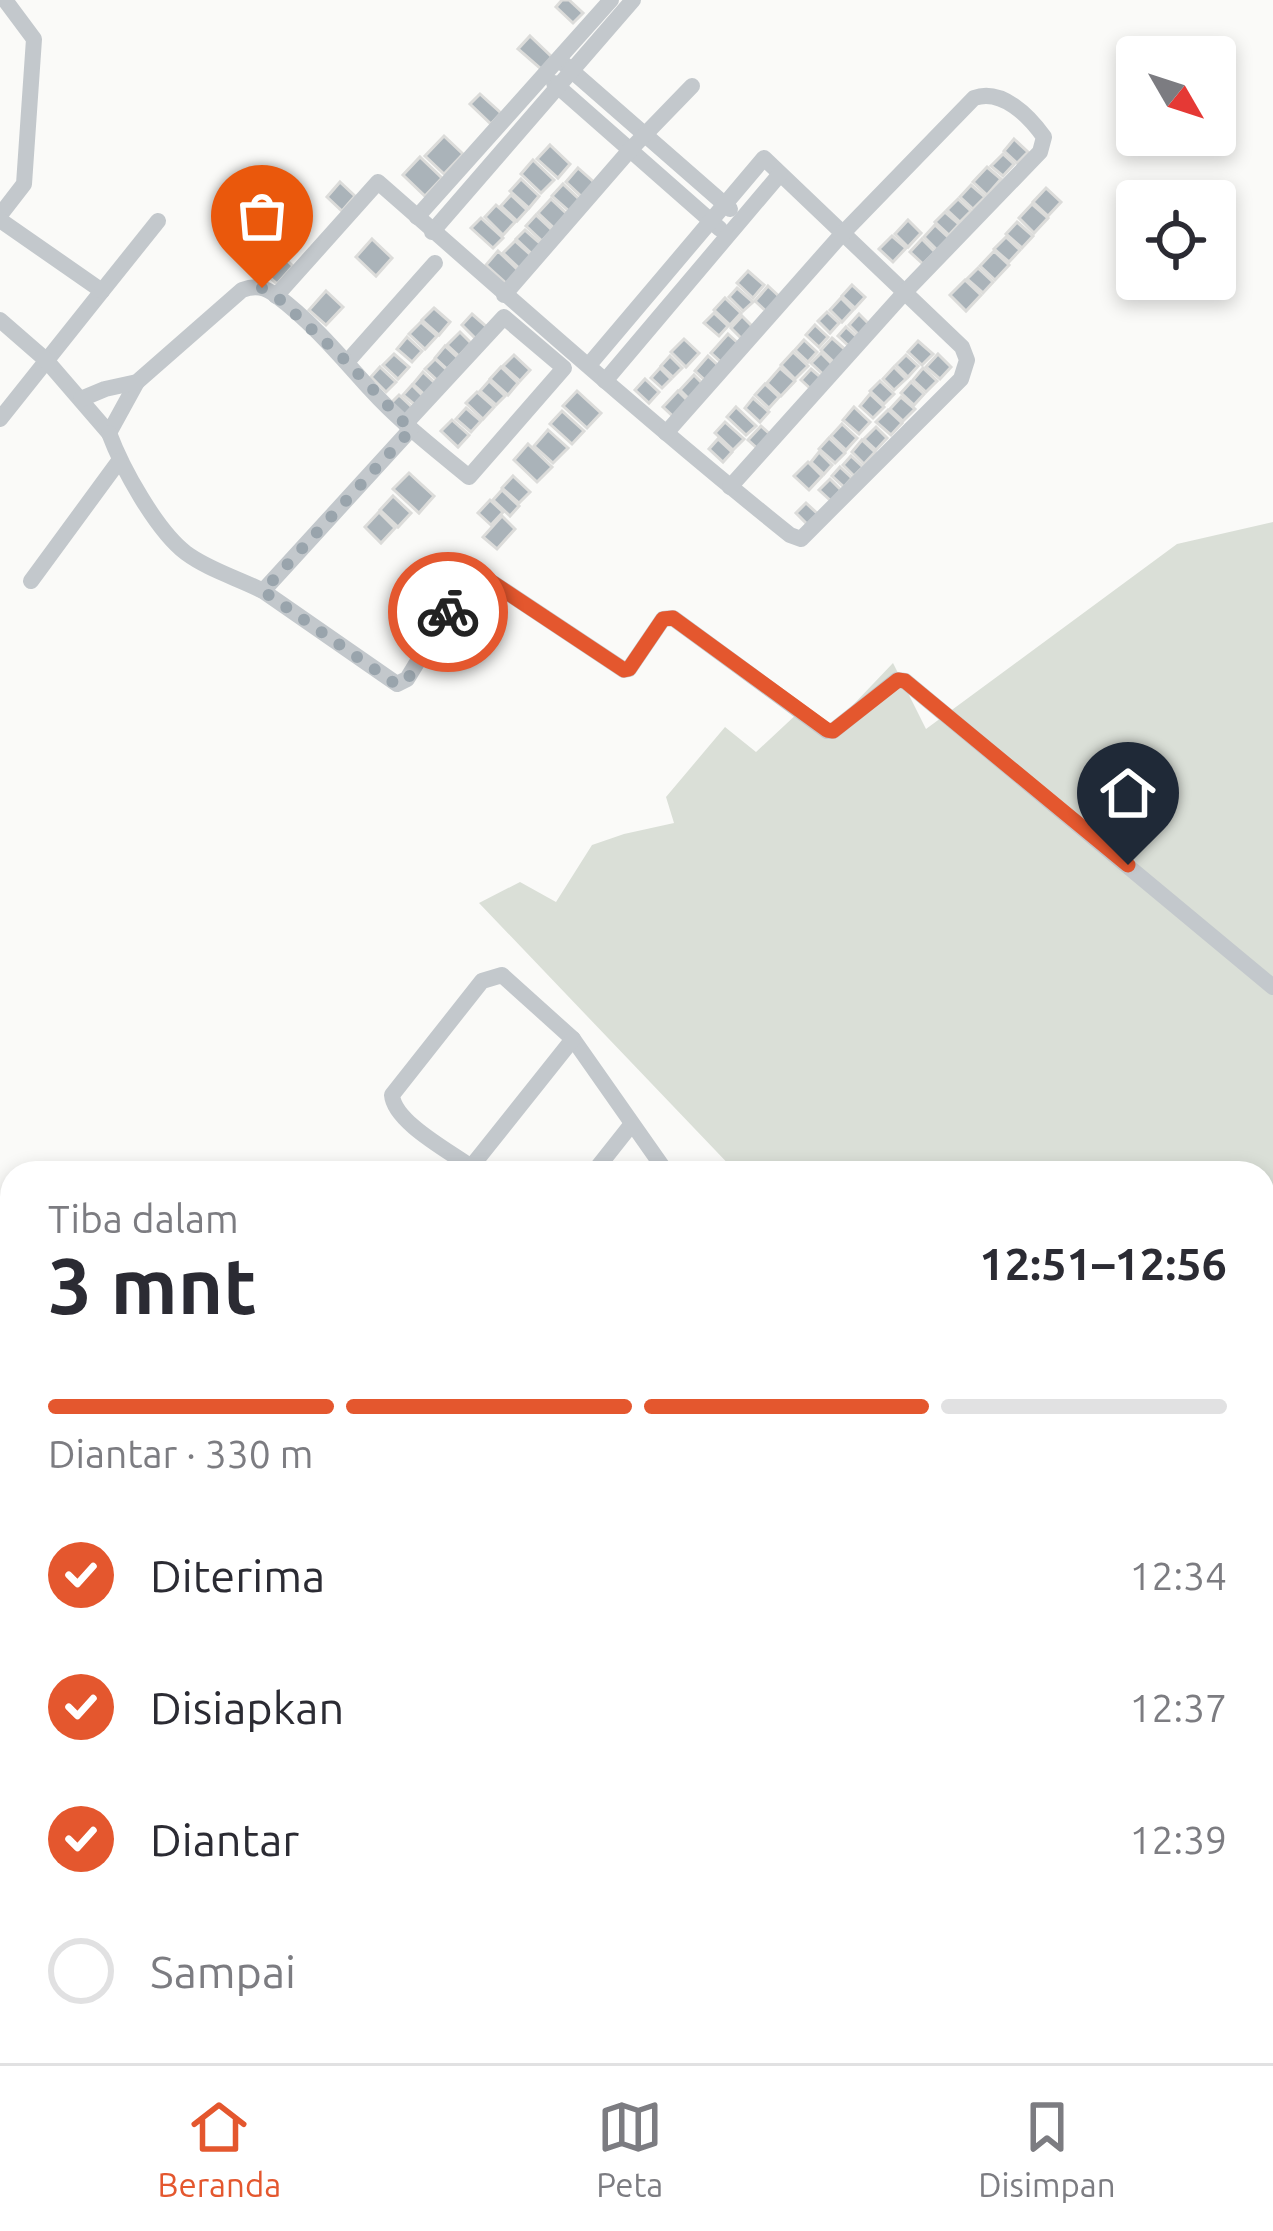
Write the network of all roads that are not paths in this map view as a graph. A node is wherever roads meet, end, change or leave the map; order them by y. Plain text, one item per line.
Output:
1 (5, 0) edge
2 (611, 0) edge
3 (633, 0) edge
4 (565, 65) junction
5 (544, 75) junction
6 (692, 86) dead end
7 (559, 87) junction
8 (644, 135) junction
9 (629, 151) junction
10 (780, 174) junction
11 (725, 205) junction
12 (417, 217) junction
13 (0, 218) edge
14 (742, 220) junction
15 (158, 221) dead end
16 (711, 221) junction
17 (432, 232) junction
18 (842, 234) junction
19 (728, 236) junction
20 (435, 263) dead end
21 (102, 291) junction
22 (904, 293) junction
23 (504, 295) junction
24 (276, 296) junction
25 (0, 320) edge
26 (46, 360) junction
27 (347, 362) junction
28 (588, 366) junction
29 (605, 381) junction
30 (137, 382) junction
31 (81, 398) junction
32 (0, 419) edge
33 (408, 427) junction
34 (109, 433) junction
35 (666, 433) junction
36 (119, 461) junction
37 (730, 487) junction
38 (32, 581) dead end
39 (263, 591) junction
40 (1273, 987) edge
41 (573, 1039) junction
42 (632, 1125) junction
43 (457, 1161) edge
44 (476, 1161) edge
45 (603, 1161) edge
46 (658, 1161) edge

1 - 13 street
2 - 4 street
3 - 4 street
4 - 5 street
4 - 7 street
4 - 8 street
5 - 7 street
5 - 12 street
6 - 8 street
7 - 9 street
7 - 17 street
8 - 9 street
8 - 11 street
9 - 16 street
9 - 23 street
10 - 11 street
10 - 14 street
10 - 18 street
11 - 14 street
11 - 16 street
12 - 17 street
12 - 24 street
13 - 21 street
14 - 19 street
15 - 21 street
16 - 19 street
16 - 28 street
17 - 23 street
18 - 22 street
18 - 22 street
18 - 35 street
19 - 29 street
20 - 27 street
21 - 26 street
22 - 37 street
22 - 37 street
23 - 28 street
24 - 27 street
24 - 30 street
25 - 26 street
26 - 31 street
26 - 32 street
27 - 33 street
28 - 29 street
29 - 35 street
30 - 31 street
30 - 34 street
31 - 34 street
33 - 33 street
33 - 39 street
34 - 36 street
35 - 37 street
36 - 38 street
36 - 39 street
39 - 40 street
41 - 42 street
41 - 43 street
41 - 44 street
42 - 45 street
42 - 46 street

